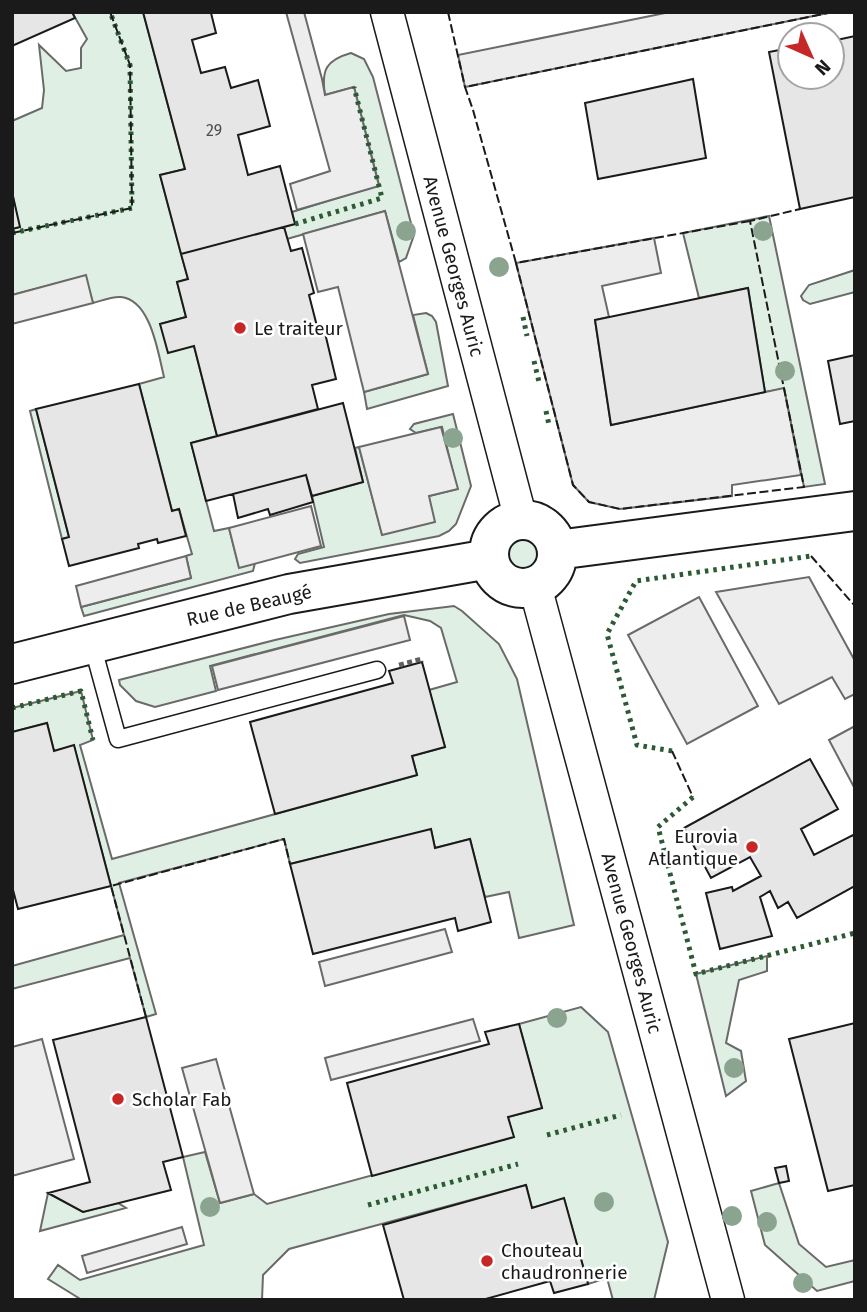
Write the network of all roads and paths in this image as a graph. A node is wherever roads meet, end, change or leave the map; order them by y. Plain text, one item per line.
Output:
1 (387, 12) edge
2 (855, 511) edge
3 (521, 520) junction
4 (557, 550) junction
5 (489, 559) junction
6 (535, 586) junction
7 (92, 643) junction
8 (12, 664) edge
9 (377, 670) dead end
10 (728, 1300) edge

1 - 3 street, Avenue Georges Auric
2 - 4 street
3 - 4 street
3 - 5 street
4 - 6 street
5 - 6 street
5 - 7 street, Rue de Beaugé
6 - 10 street, Avenue Georges Auric
7 - 8 street, Rue de Beaugé
7 - 9 lane

